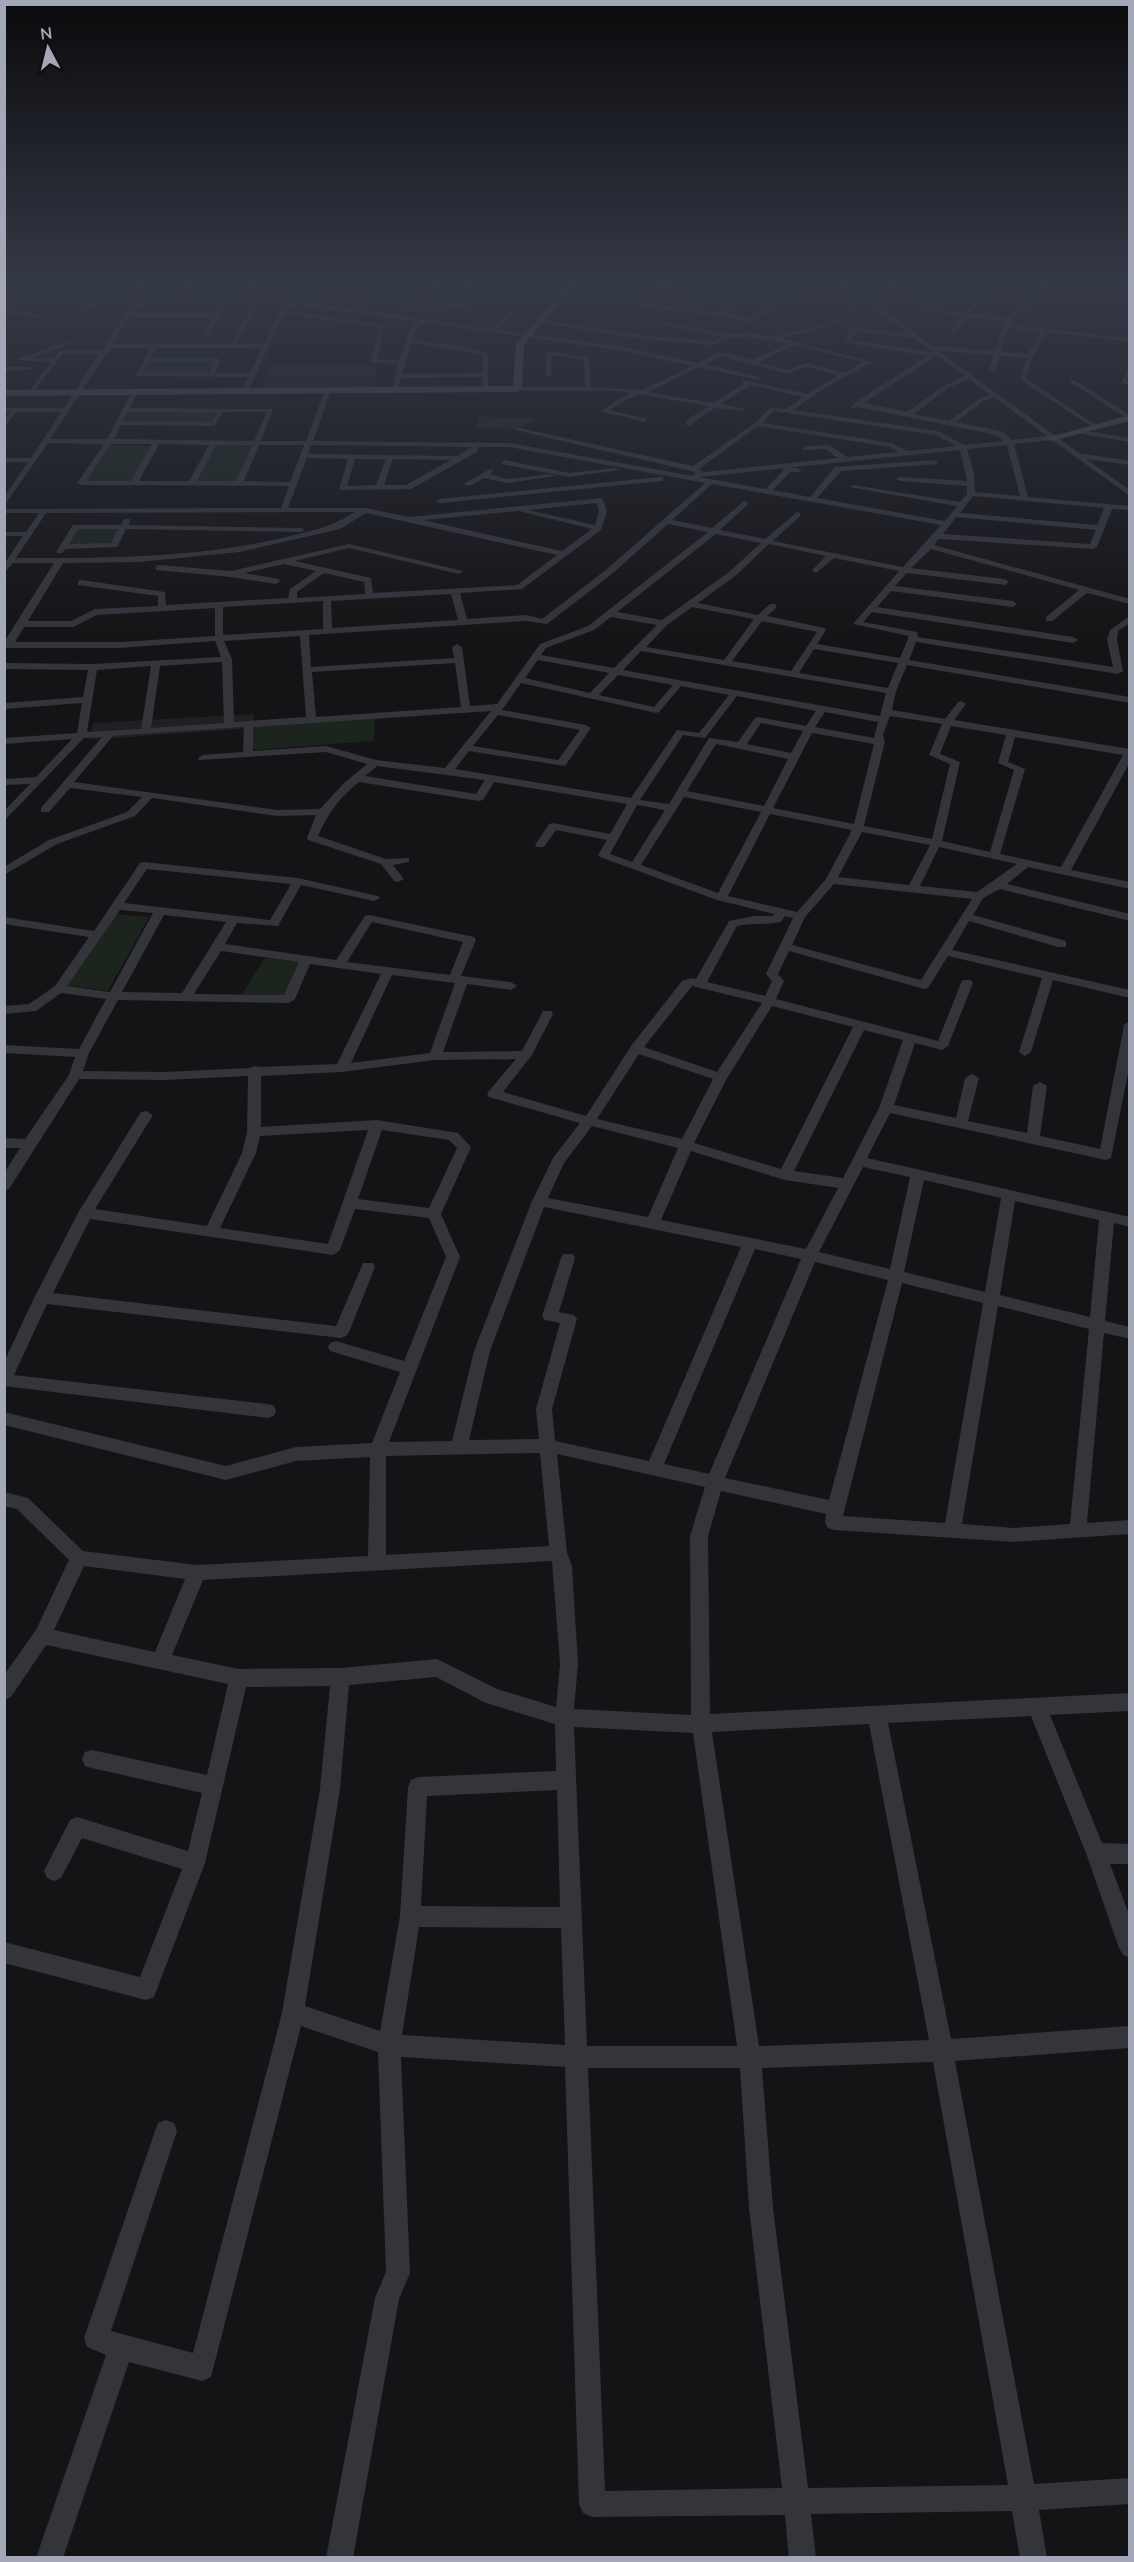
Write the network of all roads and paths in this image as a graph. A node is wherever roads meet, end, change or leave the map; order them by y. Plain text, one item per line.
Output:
1 (72, 404) edge
2 (128, 404) edge
3 (323, 404) edge
4 (617, 404) edge
5 (706, 404) edge
6 (797, 404) edge
7 (856, 404) joint
8 (924, 404) edge
9 (976, 404) edge
10 (1005, 404) edge
11 (1060, 404) edge
12 (1107, 404) edge
13 (714, 405) junction
14 (4, 410) edge
15 (15, 410) junction
16 (67, 410) junction
17 (125, 410) junction
18 (221, 410) junction
19 (742, 410) dead end
20 (787, 411) junction
21 (907, 416) junction
22 (1130, 418) edge
23 (842, 419) junction
24 (645, 420) dead end
25 (6, 423) edge
26 (118, 423) junction
27 (951, 423) junction
28 (689, 424) dead end
29 (757, 424) junction
30 (1095, 427) junction
31 (519, 430) dead end
32 (1077, 431) junction
33 (1051, 438) junction
34 (1130, 440) edge
35 (46, 441) junction
36 (109, 442) junction
37 (157, 442) junction
38 (1010, 442) junction
39 (213, 443) junction
40 (256, 443) junction
41 (308, 444) junction
42 (475, 445) junction
43 (963, 447) junction
44 (805, 448) dead end
45 (529, 449) junction
46 (906, 453) junction
47 (1074, 454) junction
48 (304, 456) junction
49 (352, 457) junction
50 (390, 457) junction
51 (459, 458) junction
52 (845, 459) junction
53 (4, 460) edge
54 (34, 460) junction
55 (504, 462) junction
56 (935, 462) dead end
57 (1130, 463) edge
58 (632, 469) junction
59 (694, 469) junction
60 (838, 469) junction
61 (703, 474) junction
62 (482, 475) junction
63 (569, 475) junction
64 (676, 477) junction
65 (900, 479) dead end
66 (134, 483) junction
67 (192, 483) junction
68 (709, 483) junction
69 (239, 484) junction
70 (293, 484) junction
71 (467, 484) dead end
72 (970, 484) junction
73 (853, 487) dead end
74 (379, 488) junction
75 (766, 493) junction
76 (971, 494) junction
77 (1130, 494) edge
78 (1025, 499) junction
79 (811, 500) junction
80 (440, 501) dead end
81 (744, 502) dead end
82 (4, 504) edge
83 (962, 505) junction
84 (1109, 506) junction
85 (1130, 508) edge
86 (512, 509) junction
87 (133, 510) junction
88 (365, 510) junction
89 (4, 511) edge
90 (44, 511) junction
91 (257, 511) junction
92 (283, 512) junction
93 (797, 514) dead end
94 (955, 515) junction
95 (405, 520) junction
96 (666, 521) junction
97 (947, 524) junction
98 (123, 527) junction
99 (250, 528) junction
100 (598, 528) junction
101 (1101, 528) junction
102 (320, 530) junction
103 (714, 531) junction
104 (4, 534) edge
105 (28, 534) junction
106 (938, 536) junction
107 (766, 542) junction
108 (929, 546) junction
109 (63, 547) junction
110 (565, 554) junction
111 (832, 555) junction
112 (11, 561) junction
113 (284, 561) junction
114 (56, 562) junction
115 (236, 562) junction
116 (159, 568) dead end
117 (323, 570) junction
118 (816, 570) dead end
119 (905, 570) junction
120 (4, 571) edge
121 (459, 571) dead end
122 (276, 581) dead end
123 (1005, 582) dead end
124 (81, 583) dead end
125 (890, 588) junction
126 (1085, 590) junction
127 (455, 591) junction
128 (369, 596) junction
129 (327, 598) junction
130 (292, 600) junction
131 (1130, 602) edge
132 (690, 604) junction
133 (1013, 604) dead end
134 (219, 605) junction
135 (773, 606) dead end
136 (162, 608) junction
137 (870, 609) junction
138 (610, 614) junction
139 (760, 618) junction
140 (1049, 619) dead end
141 (1130, 619) edge
142 (463, 622) junction
143 (664, 623) junction
144 (21, 624) junction
145 (328, 630) junction
146 (304, 632) junction
147 (219, 639) junction
148 (913, 639) junction
149 (1073, 640) dead end
150 (7, 645) edge
151 (811, 646) junction
152 (457, 647) dead end
153 (637, 648) junction
154 (535, 657) junction
155 (227, 659) junction
156 (460, 660) junction
157 (902, 662) junction
158 (156, 663) junction
159 (726, 663) junction
160 (4, 666) edge
161 (93, 667) junction
162 (306, 670) junction
163 (1118, 671) junction
164 (617, 672) junction
165 (1130, 672) edge
166 (794, 674) junction
167 (1063, 676) junction
168 (519, 680) junction
169 (679, 683) junction
170 (891, 691) junction
171 (735, 693) junction
172 (592, 696) junction
173 (87, 700) junction
174 (1130, 700) edge
175 (961, 704) dead end
176 (4, 706) edge
177 (466, 709) junction
178 (822, 709) junction
179 (497, 710) junction
180 (886, 716) junction
181 (311, 720) junction
182 (948, 722) junction
183 (249, 724) junction
184 (229, 725) junction
185 (809, 729) junction
186 (146, 731) junction
187 (1011, 733) junction
188 (110, 734) junction
189 (81, 736) junction
190 (701, 736) junction
191 (713, 740) junction
192 (4, 741) edge
193 (880, 742) junction
194 (741, 746) junction
195 (467, 748) junction
196 (1129, 752) edge
197 (248, 754) junction
198 (795, 757) junction
199 (203, 758) dead end
200 (375, 763) junction
201 (448, 771) junction
202 (356, 778) junction
203 (492, 778) junction
204 (39, 780) junction
205 (4, 782) edge
206 (66, 784) junction
207 (681, 793) junction
208 (150, 795) junction
209 (634, 801) junction
210 (671, 807) junction
211 (45, 810) dead end
212 (767, 811) junction
213 (323, 812) junction
214 (4, 818) edge
215 (858, 828) junction
216 (613, 838) junction
217 (936, 843) junction
218 (540, 844) dead end
219 (994, 855) junction
220 (405, 860) dead end
221 (385, 862) junction
222 (1026, 863) junction
223 (635, 866) junction
224 (1065, 870) junction
225 (4, 872) edge
226 (398, 879) dead end
227 (831, 880) junction
228 (298, 881) junction
229 (998, 885) junction
230 (1130, 886) edge
231 (913, 888) junction
232 (979, 896) junction
233 (374, 898) dead end
234 (720, 898) junction
235 (118, 906) junction
236 (160, 912) junction
237 (781, 912) junction
238 (800, 916) junction
239 (966, 917) junction
240 (1130, 918) edge
241 (233, 919) junction
242 (4, 920) edge
243 (97, 935) junction
244 (1062, 944) dead end
245 (786, 946) junction
246 (218, 947) junction
247 (944, 952) junction
248 (306, 959) junction
249 (340, 964) junction
250 (388, 971) junction
251 (1048, 977) junction
252 (458, 980) junction
253 (967, 983) dead end
254 (700, 984) junction
255 (511, 986) dead end
256 (59, 989) junction
257 (1130, 994) edge
258 (115, 996) junction
259 (185, 998) junction
260 (771, 1000) junction
261 (4, 1010) edge
262 (547, 1014) dead end
263 (860, 1026) junction
264 (1130, 1026) edge
265 (910, 1039) junction
266 (636, 1048) junction
267 (4, 1049) edge
268 (1025, 1052) dead end
269 (83, 1053) junction
270 (526, 1054) junction
271 (435, 1056) junction
272 (342, 1068) junction
273 (255, 1070) junction
274 (75, 1076) junction
275 (720, 1077) junction
276 (972, 1078) dead end
277 (1040, 1086) dead end
278 (886, 1108) junction
279 (146, 1115) dead end
280 (590, 1121) junction
281 (961, 1124) junction
282 (377, 1125) junction
283 (254, 1132) junction
284 (1033, 1140) junction
285 (4, 1143) edge
286 (29, 1144) junction
287 (686, 1144) junction
288 (859, 1161) junction
289 (918, 1174) junction
290 (785, 1175) junction
291 (847, 1184) junction
292 (4, 1186) edge
293 (1009, 1195) junction
294 (539, 1201) junction
295 (350, 1203) junction
296 (85, 1213) junction
297 (434, 1214) junction
298 (1107, 1216) junction
299 (652, 1222) junction
300 (1130, 1222) edge
301 (211, 1232) junction
302 (750, 1243) junction
303 (810, 1255) junction
304 (568, 1258) dead end
305 (368, 1267) dead end
306 (896, 1277) junction
307 (42, 1298) junction
308 (990, 1298) junction
309 (1097, 1325) junction
310 (1130, 1333) edge
311 (336, 1347) dead end
312 (409, 1369) junction
313 (4, 1380) edge
314 (268, 1411) dead end
315 (4, 1418) edge
316 (549, 1446) junction
317 (459, 1447) junction
318 (378, 1449) junction
319 (654, 1468) junction
320 (715, 1481) junction
321 (4, 1499) edge
322 (835, 1509) junction
323 (1130, 1527) edge
324 (1078, 1529) junction
325 (952, 1531) junction
326 (558, 1553) junction
327 (79, 1558) junction
328 (377, 1563) junction
329 (197, 1573) junction
330 (42, 1636) junction
331 (160, 1662) junction
332 (340, 1677) junction
333 (239, 1678) junction
334 (4, 1691) edge
335 (1130, 1702) edge
336 (1037, 1707) junction
337 (877, 1715) junction
338 (564, 1718) junction
339 (701, 1724) junction
340 (92, 1759) dead end
341 (566, 1780) junction
342 (214, 1786) junction
343 (1096, 1854) junction
344 (1130, 1854) edge
345 (195, 1863) junction
346 (54, 1871) dead end
347 (410, 1916) junction
348 (571, 1918) junction
349 (1130, 1948) edge
350 (4, 1952) edge
351 (293, 2013) junction
352 (1130, 2037) edge
353 (389, 2044) junction
354 (942, 2050) junction
355 (576, 2057) junction
356 (750, 2057) junction
357 (166, 2131) dead end
358 (121, 2348) junction
359 (1130, 2491) edge
360 (1024, 2498) junction
361 (796, 2503) junction
362 (49, 2558) edge
363 (339, 2558) edge
364 (803, 2558) edge
365 (1034, 2558) edge

1 - 16 street
2 - 17 street
3 - 41 street
4 - 24 street
5 - 13 street
6 - 20 street
7 - 21 street
7 - 23 street
8 - 21 street
9 - 27 street
10 - 33 street
11 - 30 street
12 - 22 street
13 - 19 street
13 - 28 street
14 - 15 street
15 - 16 street
15 - 25 street
16 - 35 street
17 - 18 street
17 - 26 street
18 - 26 street
18 - 40 street
20 - 23 street
20 - 29 street
21 - 27 street
22 - 30 street
23 - 43 street
26 - 36 street
27 - 38 street
29 - 46 street
29 - 59 street
30 - 32 street
31 - 59 street
32 - 33 street
32 - 34 street
33 - 38 street
33 - 47 street
35 - 36 street
35 - 54 street
36 - 37 street
36 - 66 street
37 - 39 street
37 - 66 street
38 - 43 street
38 - 78 street
39 - 40 street
39 - 67 street
40 - 41 street
40 - 69 street
41 - 42 street
41 - 48 street
42 - 45 street
42 - 51 street
43 - 46 street
43 - 72 street
44 - 52 street
45 - 55 street
45 - 58 street
46 - 52 street
47 - 57 street
47 - 77 street
48 - 49 street
48 - 70 street
49 - 50 street
49 - 74 street
50 - 51 street
50 - 74 street
51 - 74 street
52 - 61 street
53 - 54 street
54 - 82 street
55 - 62 street
55 - 63 street
56 - 60 street
58 - 63 street
58 - 64 street
59 - 61 street
60 - 75 street
60 - 79 street
61 - 64 street
62 - 63 street
62 - 71 street
64 - 68 street
64 - 80 street
65 - 72 street
66 - 67 street
67 - 69 street
68 - 75 street
68 - 96 street
69 - 70 street
70 - 92 street
72 - 76 street
73 - 83 street
75 - 79 street
76 - 78 street
76 - 83 street
78 - 84 street
79 - 97 street
81 - 103 street
83 - 94 street
84 - 85 street
84 - 101 street
86 - 95 street
86 - 100 street
86 - 100 street
87 - 90 street
87 - 91 street
87 - 98 street
88 - 92 street
88 - 95 street
88 - 102 street
89 - 90 street
90 - 105 street
91 - 92 street
91 - 99 street
93 - 107 street
94 - 97 street
94 - 101 street
95 - 110 street
96 - 103 street
96 - 142 street
97 - 106 street
98 - 99 street
98 - 109 street
98 - 109 street
99 - 102 street
99 - 115 street
100 - 110 street
101 - 106 street
102 - 115 street
103 - 107 street
103 - 138 street
104 - 105 street
105 - 112 street
106 - 108 street
107 - 111 street
107 - 132 street
108 - 119 street
108 - 126 street
109 - 114 street
110 - 127 street
111 - 118 street
111 - 119 street
112 - 114 street
112 - 120 street
113 - 115 street
113 - 117 street
113 - 121 street
114 - 115 street
114 - 144 street
115 - 116 street
115 - 122 street
117 - 128 street
117 - 130 street
119 - 123 street
119 - 125 street
124 - 136 street
125 - 133 street
125 - 137 street
126 - 131 street
126 - 140 street
127 - 128 street
127 - 142 street
128 - 129 street
129 - 130 street
129 - 145 street
130 - 134 street
132 - 139 street
132 - 143 street
134 - 136 street
134 - 147 street
135 - 139 street
136 - 144 street
137 - 148 street
137 - 149 street
138 - 143 street
138 - 154 street
139 - 151 street
139 - 159 street
141 - 163 street
142 - 145 street
143 - 153 street
144 - 150 street
145 - 146 street
146 - 147 street
146 - 162 street
147 - 150 street
147 - 155 street
148 - 157 street
148 - 167 street
151 - 157 street
151 - 166 street
152 - 156 street
153 - 159 street
153 - 164 street
154 - 164 street
154 - 168 street
155 - 158 street
155 - 184 street
156 - 162 street
156 - 177 street
157 - 167 street
157 - 170 street
158 - 161 street
158 - 186 street
159 - 166 street
160 - 161 street
161 - 173 street
162 - 181 street
163 - 165 street
163 - 167 street
164 - 169 street
164 - 172 street
166 - 170 street
167 - 174 street
168 - 172 street
168 - 179 street
169 - 171 street
169 - 172 street
170 - 180 street
171 - 178 street
171 - 190 street
173 - 176 street
173 - 189 street
175 - 182 street
177 - 179 street
177 - 181 street
178 - 180 street
178 - 185 street
179 - 195 street
179 - 195 street
180 - 182 street
180 - 193 street
181 - 183 street
182 - 187 street
182 - 217 street
183 - 184 street
183 - 197 street
184 - 186 street
185 - 193 street
185 - 194 street
185 - 198 street
186 - 188 street
187 - 196 street
187 - 219 street
188 - 189 street
188 - 206 street
189 - 192 street
189 - 204 street
190 - 191 street
190 - 209 street
191 - 194 street
191 - 207 street
193 - 215 street
194 - 198 street
195 - 201 street
196 - 224 street
197 - 199 street
197 - 200 street
198 - 212 street
200 - 201 street
200 - 202 street
201 - 203 street
202 - 203 street
202 - 213 street
203 - 209 street
204 - 205 street
204 - 214 street
206 - 208 street
206 - 211 street
207 - 210 street
207 - 212 street
208 - 213 street
208 - 225 street
209 - 210 street
209 - 216 street
210 - 223 street
212 - 215 street
212 - 234 street
213 - 221 street
215 - 217 street
215 - 227 street
216 - 218 street
216 - 223 street
217 - 219 street
217 - 231 street
219 - 222 street
220 - 221 street
221 - 226 street
222 - 224 street
222 - 229 street
223 - 234 street
224 - 230 street
227 - 231 street
227 - 238 street
228 - 233 street
228 - 235 street
228 - 241 street
229 - 232 street
229 - 240 street
231 - 232 street
232 - 239 street
234 - 237 street
235 - 236 street
235 - 243 street
236 - 241 street
236 - 258 street
237 - 238 street
237 - 254 street
238 - 245 street
239 - 244 street
239 - 247 street
241 - 246 street
242 - 243 street
243 - 256 street
245 - 247 street
245 - 260 street
246 - 248 street
246 - 259 street
247 - 251 street
248 - 249 street
248 - 259 street
249 - 250 street
249 - 252 street
250 - 252 street
250 - 272 street
251 - 257 street
251 - 268 street
252 - 255 street
252 - 271 street
253 - 265 street
254 - 260 street
254 - 266 street
256 - 258 street
256 - 261 street
258 - 259 street
258 - 269 street
260 - 263 street
260 - 275 street
262 - 270 street
263 - 265 street
263 - 290 street
264 - 284 street
265 - 278 street
266 - 275 street
266 - 280 street
267 - 269 street
269 - 274 street
270 - 271 street
270 - 280 street
271 - 272 street
272 - 273 street
273 - 274 street
273 - 283 street
274 - 286 street
275 - 287 street
276 - 281 street
277 - 284 street
278 - 281 street
278 - 288 street
279 - 296 street
280 - 287 street
280 - 294 street
281 - 284 street
282 - 283 street
282 - 295 street
282 - 297 street
283 - 301 street
285 - 286 street
286 - 292 street
287 - 290 street
287 - 299 street
288 - 289 street
288 - 291 street
289 - 293 street
289 - 306 street
290 - 291 street
291 - 303 street
293 - 298 street
293 - 308 street
294 - 299 street
294 - 317 street
295 - 297 street
295 - 301 street
296 - 301 street
296 - 307 street
297 - 312 street
298 - 300 street
298 - 309 street
299 - 302 street
302 - 303 street
302 - 319 street
303 - 306 street
303 - 320 street
304 - 316 street
305 - 307 street
306 - 308 street
306 - 322 street
307 - 313 street
308 - 309 street
308 - 325 street
309 - 310 street
309 - 324 street
311 - 312 street
312 - 318 street
313 - 314 street
315 - 318 street
316 - 317 street
316 - 319 street
316 - 326 street
317 - 318 street
318 - 328 street
319 - 320 street
320 - 322 street
320 - 339 street
321 - 327 street
322 - 325 street
323 - 324 street
324 - 325 street
326 - 328 street
326 - 338 street
327 - 329 street
327 - 330 street
328 - 329 street
329 - 331 street
330 - 331 street
330 - 334 street
331 - 333 street
332 - 333 street
332 - 338 street
332 - 351 street
333 - 342 street
335 - 336 street
336 - 337 street
336 - 343 street
337 - 339 street
337 - 354 street
338 - 339 street
338 - 341 street
339 - 356 street
340 - 342 street
341 - 347 street
341 - 348 street
342 - 345 street
343 - 344 street
343 - 349 street
345 - 346 street
345 - 350 street
347 - 348 street
347 - 353 street
348 - 355 street
351 - 353 street
351 - 358 street
352 - 354 street
353 - 355 street
353 - 363 street
354 - 356 street
354 - 360 street
355 - 356 street
355 - 361 street
356 - 361 street
357 - 358 street
358 - 362 street
359 - 360 street
360 - 361 street
360 - 365 street
361 - 364 street

